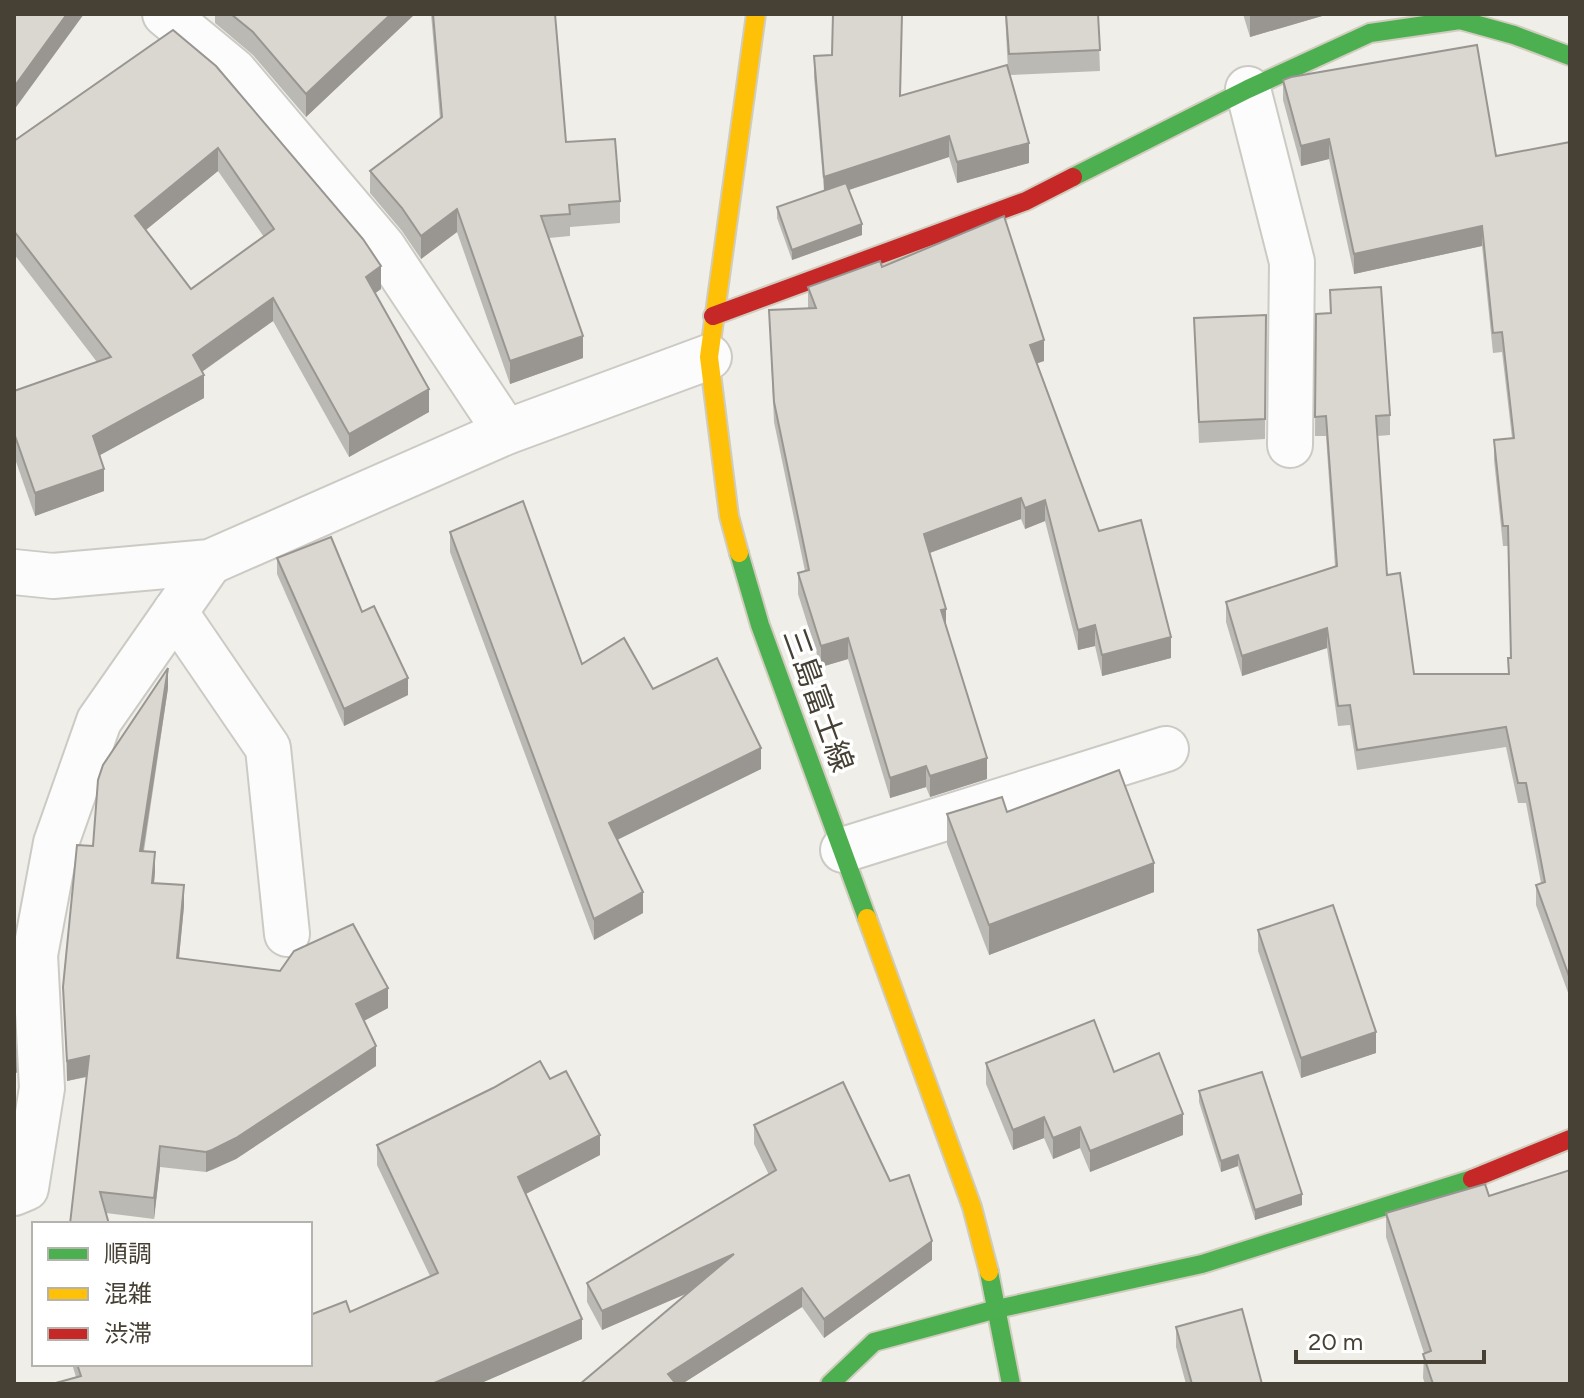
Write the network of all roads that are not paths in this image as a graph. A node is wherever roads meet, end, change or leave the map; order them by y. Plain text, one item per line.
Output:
1 (165, 14) edge
2 (756, 14) edge
3 (1519, 25) edge
4 (1570, 56) edge
5 (1248, 89) junction
6 (711, 336) junction
7 (506, 432) junction
8 (1290, 445) dead end
9 (210, 562) junction
10 (14, 572) edge
11 (175, 612) junction
12 (1166, 749) dead end
13 (843, 850) junction
14 (287, 934) dead end
15 (1570, 1139) edge
16 (14, 1193) edge
17 (997, 1309) junction
18 (830, 1384) edge
19 (1011, 1384) edge

1 - 7 street
2 - 6 street, 三島富士線
3 - 4 street
3 - 5 street
5 - 6 street
5 - 8 street
6 - 7 street
6 - 13 street, 三島富士線
7 - 9 street
9 - 10 street
9 - 11 street
11 - 14 street
11 - 16 street
12 - 13 street
13 - 17 street, 三島富士線
15 - 17 street
17 - 18 street
17 - 19 street, 三島富士線

